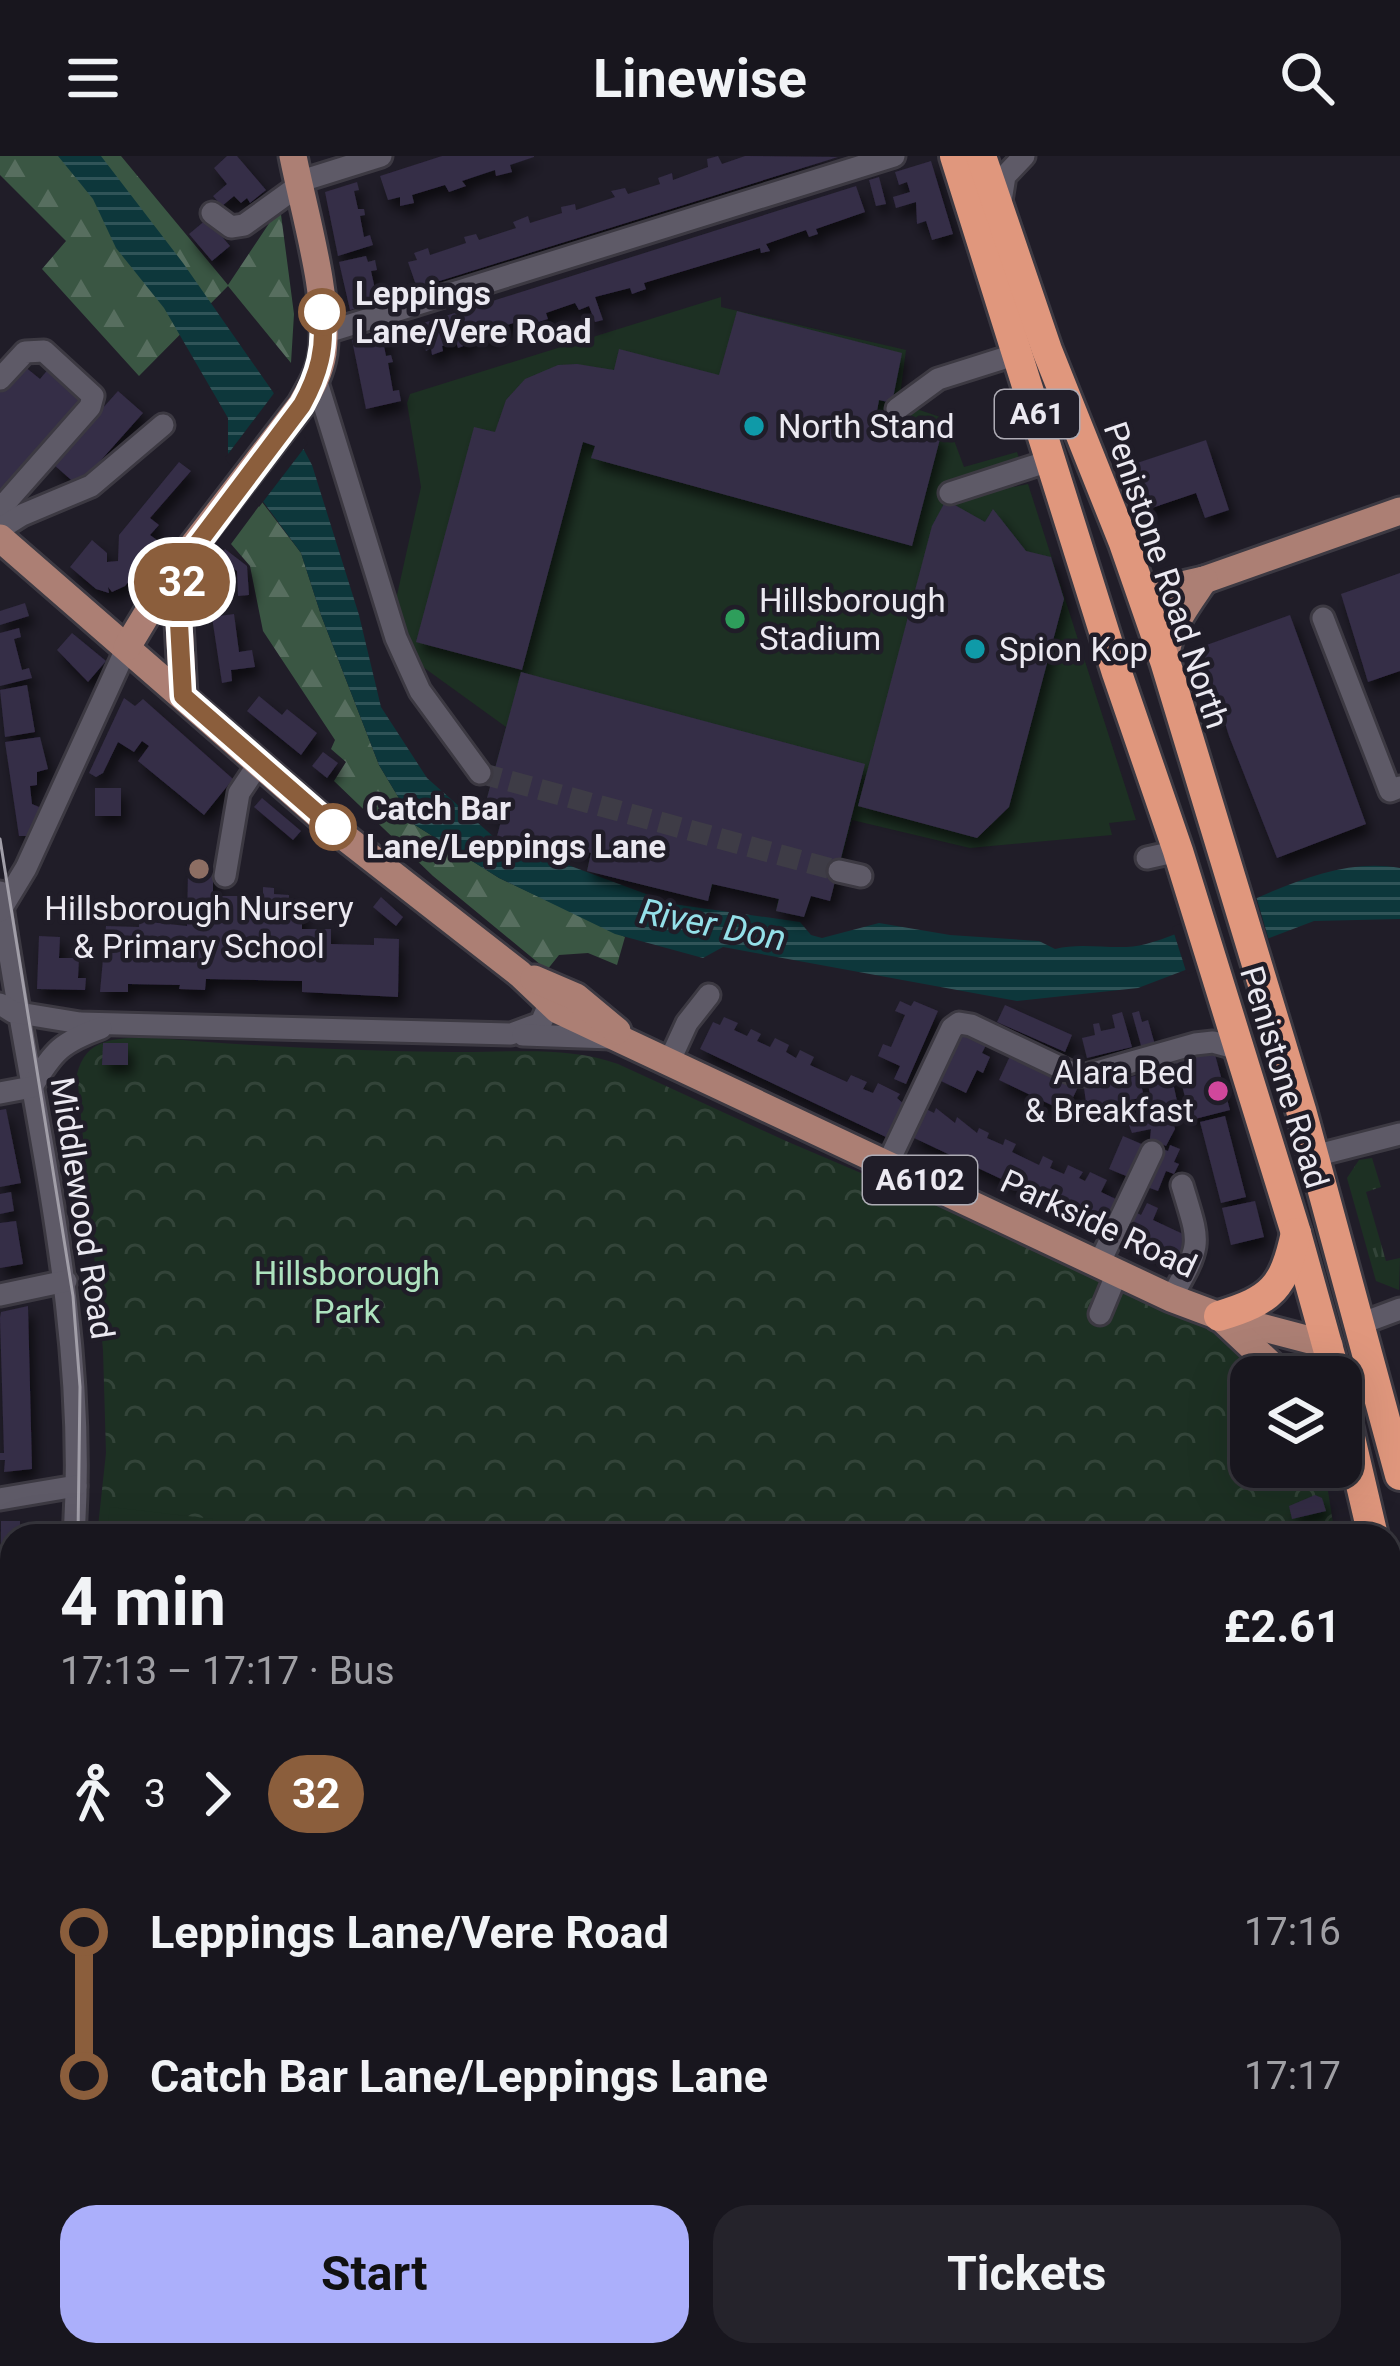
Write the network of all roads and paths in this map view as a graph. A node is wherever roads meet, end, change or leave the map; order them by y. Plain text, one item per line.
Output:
1 (277, 156) edge
2 (381, 156) edge
3 (894, 156) edge
4 (955, 156) edge
5 (981, 156) edge
6 (1024, 156) edge
7 (295, 170) edge
8 (212, 213) dead end
9 (1000, 214) junction
10 (324, 333) junction
11 (1017, 354) junction
12 (0, 380) edge
13 (316, 380) junction
14 (897, 409) dead end
15 (163, 425) dead end
16 (1052, 460) junction
17 (950, 493) dead end
18 (0, 509) edge
19 (1400, 511) edge
20 (0, 529) edge
21 (0, 538) edge
22 (185, 560) junction
23 (1204, 580) junction
24 (1142, 594) junction
25 (1323, 618) dead end
26 (127, 647) junction
27 (1165, 661) junction
28 (1117, 673) junction
29 (183, 696) junction
30 (260, 764) junction
31 (480, 773) tunnel mouth
32 (1400, 787) edge
33 (225, 876) dead end
34 (1, 904) edge
35 (1252, 952) joint
36 (536, 986) junction
37 (709, 995) dead end
38 (9, 1009) edge
39 (116, 1024) junction
40 (512, 1034) junction
41 (624, 1038) junction
42 (1239, 1049) junction
43 (669, 1062) junction
44 (32, 1087) junction
45 (0, 1093) edge
46 (1400, 1134) edge
47 (1152, 1152) dead end
48 (1271, 1156) junction
49 (1314, 1156) junction
50 (887, 1165) junction
51 (1182, 1185) dead end
52 (1296, 1233) junction
53 (1107, 1270) junction
54 (66, 1280) junction
55 (0, 1295) edge
56 (1171, 1298) junction
57 (1400, 1310) edge
58 (1100, 1314) dead end
59 (1220, 1316) junction
60 (1360, 1324) junction
61 (1329, 1345) junction
62 (1262, 1356) edge
63 (1331, 1356) edge
64 (1373, 1370) junction
65 (1391, 1403) edge
66 (1400, 1475) edge
67 (76, 1486) junction
68 (1359, 1488) edge
69 (0, 1499) edge
70 (74, 1524) edge
71 (1370, 1524) edge
72 (0, 2144) edge
73 (0, 2154) edge

1 - 7 street
2 - 7 street
3 - 10 street
4 - 11 highway, A61
5 - 9 highway, Penistone Road North / A61
6 - 9 street
7 - 8 street
7 - 10 main road
9 - 24 highway, Penistone Road North / A61
10 - 13 main road
11 - 14 street
11 - 16 highway, A61
12 - 18 street
13 - 22 main road
13 - 31 street
15 - 20 street
16 - 17 street
16 - 28 highway, A61
19 - 23 main road
21 - 26 main road, A6102
22 - 26 main road
22 - 29 main road
23 - 24 main road
23 - 27 main road
24 - 27 highway, Penistone Road North / A61
24 - 28 highway
25 - 32 street
26 - 29 main road, A6102
26 - 34 street
27 - 35 highway, Penistone Road North / A61
28 - 42 highway, Penistone Road / A61
29 - 30 main road, A6102
30 - 33 street
30 - 36 main road, A6102
34 - 38 street, Middlewood Road
35 - 49 highway, Penistone Road / A61
36 - 40 street
36 - 41 main road, Parkside Road / A6102
37 - 43 street
38 - 39 street, Parkside Road
38 - 44 street, Middlewood Road
39 - 40 street, Parkside Road
39 - 44 street, Parkside Road
40 - 41 street, Parkside Road
41 - 43 main road, Parkside Road / A6102
42 - 48 highway, Penistone Road / A61
42 - 50 street
43 - 50 main road, Parkside Road / A6102
44 - 45 street
44 - 54 street, Middlewood Road
46 - 49 street
47 - 53 street
48 - 49 highway
48 - 52 highway, Penistone Road / A61
49 - 60 highway, Penistone Road / A61
50 - 53 main road, Parkside Road / A6102
51 - 56 street
52 - 59 highway
52 - 61 highway, Penistone Road / A61
53 - 56 main road, Parkside Road / A6102
53 - 58 street
54 - 55 street
54 - 67 street, Middlewood Road
56 - 59 main road, Parkside Road / A6102
57 - 60 street
59 - 61 main road, Parkside Road / A6102
59 - 62 main road, Parkside Road / A6102
60 - 64 highway, Penistone Road / A61
61 - 63 highway, Penistone Road / A61
61 - 64 highway
64 - 65 highway, Penistone Road / A61
65 - 66 highway, Penistone Road / A61
67 - 69 street
67 - 70 street, Middlewood Road
68 - 71 highway
72 - 73 street

